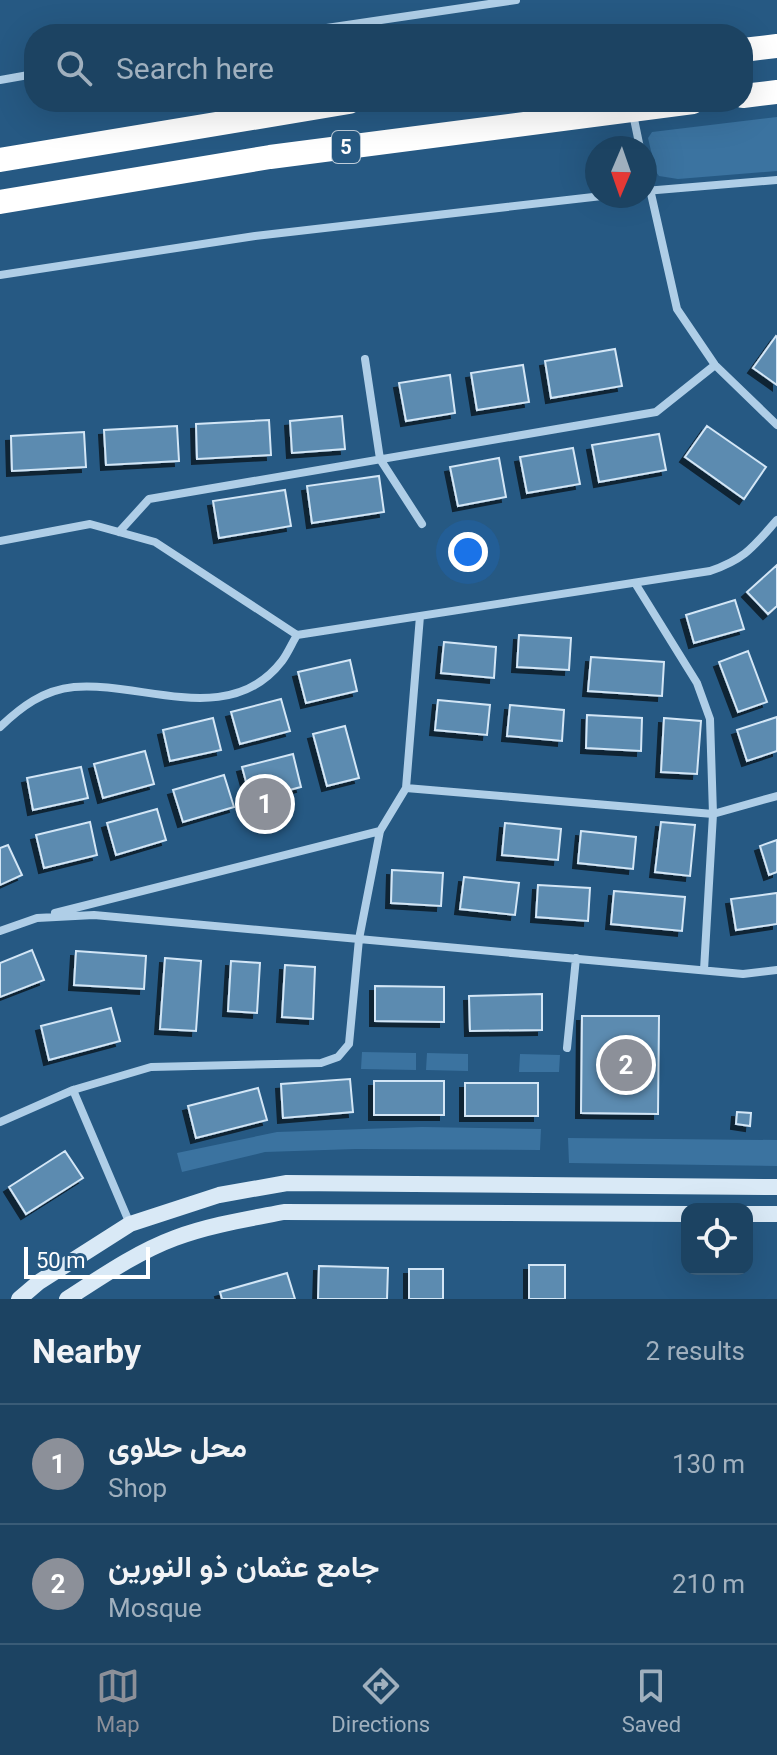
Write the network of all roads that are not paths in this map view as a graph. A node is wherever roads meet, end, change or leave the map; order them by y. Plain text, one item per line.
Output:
1 (516, 0) edge
2 (354, 24) edge
3 (777, 46) edge
4 (753, 49) edge
5 (24, 76) edge
6 (0, 80) edge
7 (777, 92) edge
8 (753, 95) edge
9 (289, 112) edge
10 (609, 112) edge
11 (633, 112) edge
12 (638, 136) edge
13 (0, 160) edge
14 (777, 180) edge
15 (657, 190) edge
16 (585, 198) edge
17 (0, 202) edge
18 (652, 208) edge
19 (0, 275) edge
20 (365, 359) dead end
21 (715, 365) junction
22 (777, 425) edge
23 (380, 459) junction
24 (777, 520) edge
25 (422, 524) dead end
26 (119, 532) junction
27 (0, 541) edge
28 (635, 583) junction
29 (420, 616) junction
30 (297, 635) junction
31 (0, 727) edge
32 (406, 788) junction
33 (777, 796) edge
34 (713, 814) junction
35 (380, 831) junction
36 (37, 918) junction
37 (0, 931) edge
38 (359, 939) junction
39 (576, 958) junction
40 (704, 970) junction
41 (777, 970) edge
42 (567, 1048) dead end
43 (73, 1090) junction
44 (0, 1122) edge
45 (443, 1185) junction
46 (777, 1187) edge
47 (443, 1214) junction
48 (681, 1214) edge
49 (753, 1214) edge
50 (777, 1214) edge
51 (130, 1224) junction
52 (19, 1299) edge
53 (67, 1299) edge

1 - 2 street
3 - 4 highway
5 - 6 street
7 - 8 highway
9 - 13 highway, 5
10 - 17 highway, 5
11 - 12 street
14 - 15 street
16 - 19 street
18 - 21 street
20 - 23 street
21 - 22 street
21 - 23 street
23 - 25 street
23 - 26 street
24 - 28 street
26 - 27 street
26 - 30 street
28 - 29 street
28 - 34 street
29 - 30 street
29 - 32 street
30 - 31 street
32 - 34 street
32 - 35 street
33 - 34 street
34 - 40 street
35 - 36 street
35 - 38 street
36 - 37 street
36 - 38 street
38 - 39 street
38 - 43 street
39 - 40 street
39 - 42 street
40 - 41 street
43 - 44 street
43 - 51 street
45 - 46 street
45 - 47 street
45 - 51 street
47 - 48 street
47 - 53 street
49 - 50 street
51 - 52 street

